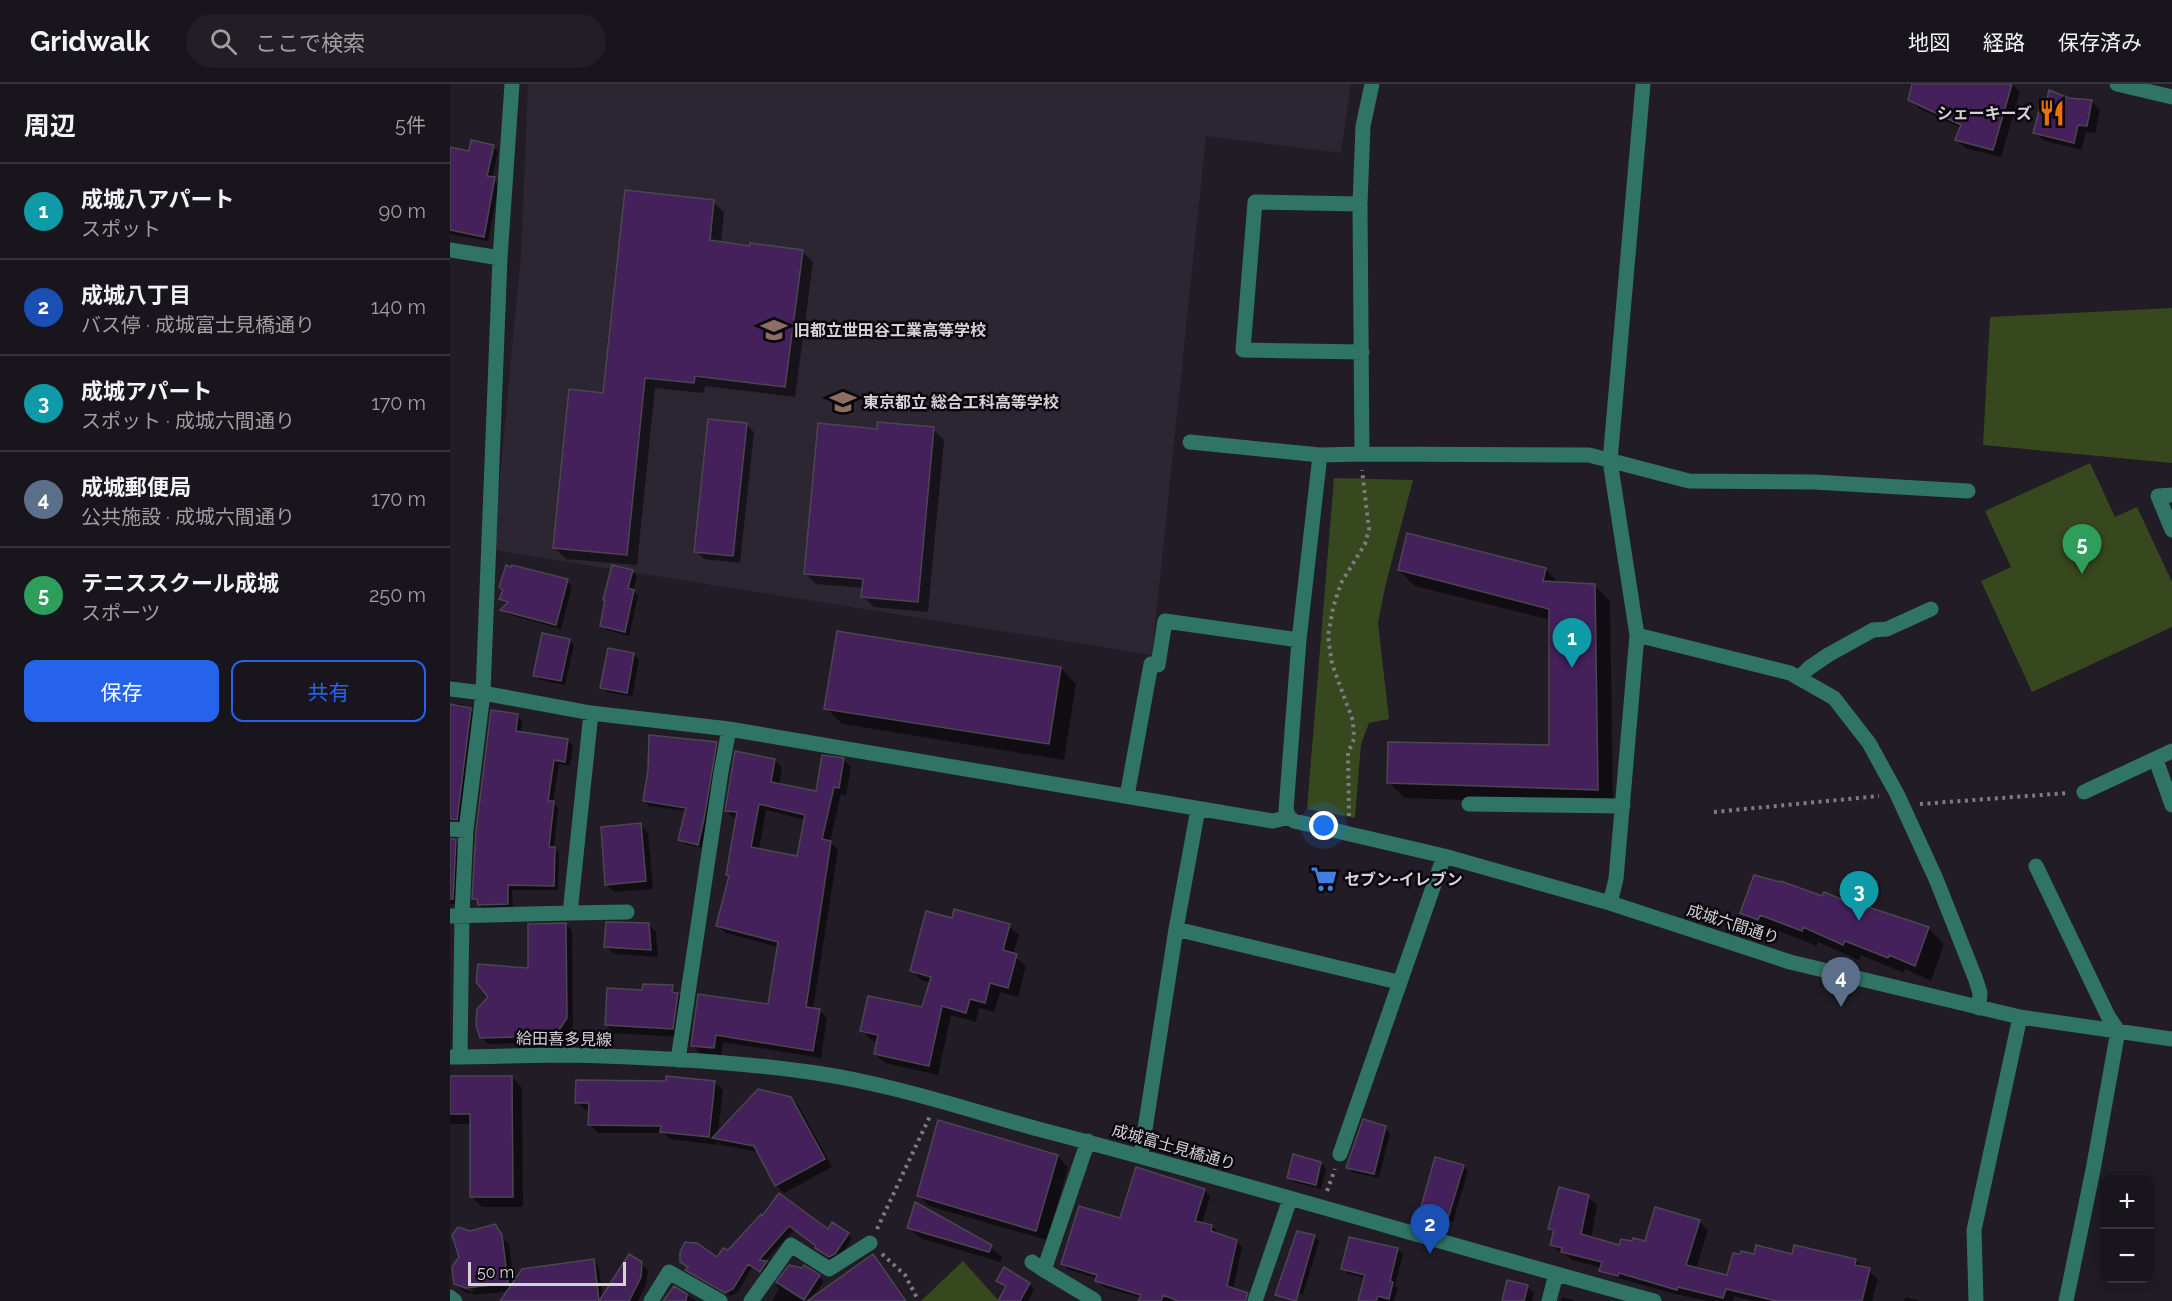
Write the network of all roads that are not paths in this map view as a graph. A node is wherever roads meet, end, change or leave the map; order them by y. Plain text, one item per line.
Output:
1 (512, 84) edge
2 (1372, 84) edge
3 (1643, 84) edge
4 (2128, 85) edge
5 (2172, 97) edge
6 (1360, 204) junction
7 (450, 250) edge
8 (500, 258) junction
9 (1362, 352) junction
10 (1190, 441) dead end
11 (1320, 455) junction
12 (1362, 461) junction
13 (1610, 461) junction
14 (1968, 491) dead end
15 (2172, 495) edge
16 (2172, 530) edge
17 (1931, 609) dead end
18 (1637, 635) junction
19 (1299, 640) junction
20 (1799, 678) junction
21 (450, 689) edge
22 (483, 693) junction
23 (591, 713) junction
24 (729, 729) junction
25 (2172, 751) edge
26 (2156, 760) junction
27 (2084, 792) dead end
28 (1127, 796) junction
29 (1469, 804) dead end
30 (2172, 805) edge
31 (1623, 806) junction
32 (1198, 809) junction
33 (1289, 817) junction
34 (450, 829) edge
35 (466, 830) junction
36 (1444, 856) junction
37 (2037, 867) dead end
38 (1610, 903) junction
39 (627, 912) dead end
40 (570, 913) junction
41 (456, 915) edge
42 (1176, 929) junction
43 (1398, 982) junction
44 (1980, 1008) junction
45 (2020, 1017) junction
46 (2118, 1031) junction
47 (2172, 1039) edge
48 (455, 1057) edge
49 (678, 1060) junction
50 (1088, 1141) junction
51 (1340, 1154) road end
52 (1141, 1155) junction
53 (1290, 1199) junction
54 (870, 1243) road end
55 (1556, 1274) junction
56 (450, 1297) edge
57 (1094, 1300) edge
58 (455, 1301) edge
59 (651, 1301) edge
60 (720, 1301) edge
61 (752, 1301) edge
62 (1254, 1301) edge
63 (1550, 1301) edge
64 (1654, 1301) edge
65 (1976, 1301) edge
66 (2066, 1301) edge

1 - 8 street
2 - 6 street
3 - 13 street
4 - 5 street
6 - 9 street
6 - 9 street
7 - 8 street
8 - 22 street
9 - 12 street
10 - 11 street
11 - 12 street
11 - 19 street
12 - 13 street
13 - 14 street
13 - 18 street
15 - 16 street
17 - 20 street
18 - 20 street
18 - 31 street
19 - 28 street
19 - 33 street
20 - 44 street
21 - 22 street
22 - 23 street
22 - 35 street
23 - 24 street
23 - 40 street
24 - 28 street
24 - 49 street
25 - 26 street
26 - 27 street
26 - 30 street
28 - 32 street
29 - 31 street
31 - 38 street
32 - 33 street
32 - 42 street
33 - 36 street, 成城六間通り
34 - 35 street
35 - 41 street
36 - 38 street, 成城六間通り
36 - 43 street
37 - 46 street
38 - 44 street, 成城六間通り
39 - 40 street
40 - 41 street
41 - 48 street
42 - 43 street
42 - 52 street
43 - 51 street
44 - 45 street, 成城六間通り
45 - 46 street, 成城六間通り
45 - 65 street
46 - 47 street, 成城六間通り
46 - 66 street
48 - 49 street, 給田喜多見線
49 - 50 street, 成城富士見橋通り
50 - 52 street, 成城富士見橋通り
50 - 57 street
52 - 53 street, 成城富士見橋通り
53 - 55 street, 成城富士見橋通り
53 - 62 street
54 - 61 street
55 - 63 street
55 - 64 street, 成城富士見橋通り
56 - 58 street
59 - 60 street

